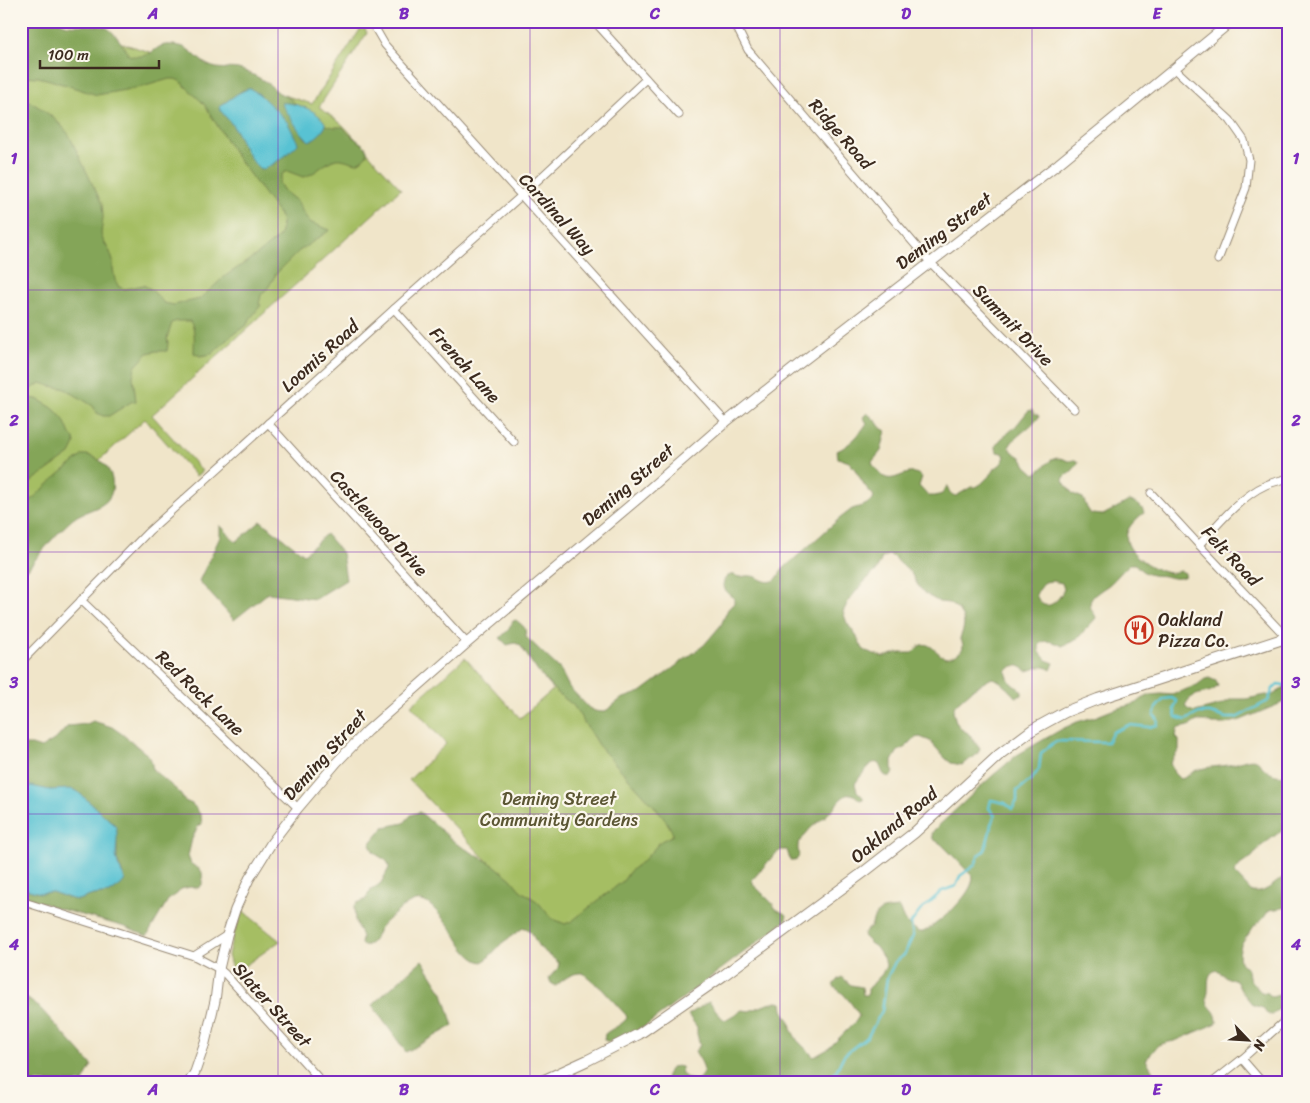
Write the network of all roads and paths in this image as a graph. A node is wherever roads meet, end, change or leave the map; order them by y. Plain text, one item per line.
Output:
1 (371, 21) edge
2 (594, 21) edge
3 (1232, 21) edge
4 (734, 22) dead end
5 (1176, 69) junction
6 (646, 79) junction
7 (679, 115) dead end
8 (521, 196) junction
9 (1218, 260) dead end
10 (930, 262) junction
11 (394, 309) junction
12 (1074, 409) dead end
13 (726, 422) junction
14 (268, 423) junction
15 (514, 442) dead end
16 (1289, 478) edge
17 (1151, 493) dead end
18 (1199, 545) junction
19 (81, 600) junction
20 (1288, 638) edge
21 (467, 643) junction
22 (21, 662) edge
23 (298, 808) junction
24 (21, 901) edge
25 (227, 935) junction
26 (194, 956) junction
27 (219, 969) junction
28 (1289, 1017) edge
29 (1242, 1059) junction
30 (189, 1082) edge
31 (322, 1082) edge
32 (540, 1082) edge
33 (1213, 1082) edge
34 (1262, 1082) edge

1 - 8 street, Cardinal Way
2 - 6 street
3 - 5 street, Deming Street
4 - 10 street, Ridge Road
5 - 9 street
5 - 10 street, Deming Street
6 - 7 street
6 - 8 street, Loomis Road
8 - 11 street, Loomis Road
8 - 13 street, Cardinal Way
10 - 12 street, Summit Drive
10 - 13 street, Deming Street
11 - 14 street, Loomis Road
11 - 15 street, French Lane
13 - 21 street, Deming Street
14 - 19 street, Loomis Road
14 - 21 street, Castlewood Drive
16 - 18 street
17 - 18 street, Felt Road
18 - 20 street, Felt Road
19 - 22 street, Loomis Road
19 - 23 street, Red Rock Lane
20 - 32 main road, Oakland Road
21 - 23 street, Deming Street
23 - 25 street, Deming Street
24 - 26 street, Slater Street
25 - 26 street
25 - 27 street, Deming Street
26 - 27 street, Slater Street
27 - 30 street, Deming Street
27 - 31 street, Slater Street
28 - 29 street
29 - 33 street
29 - 34 street

